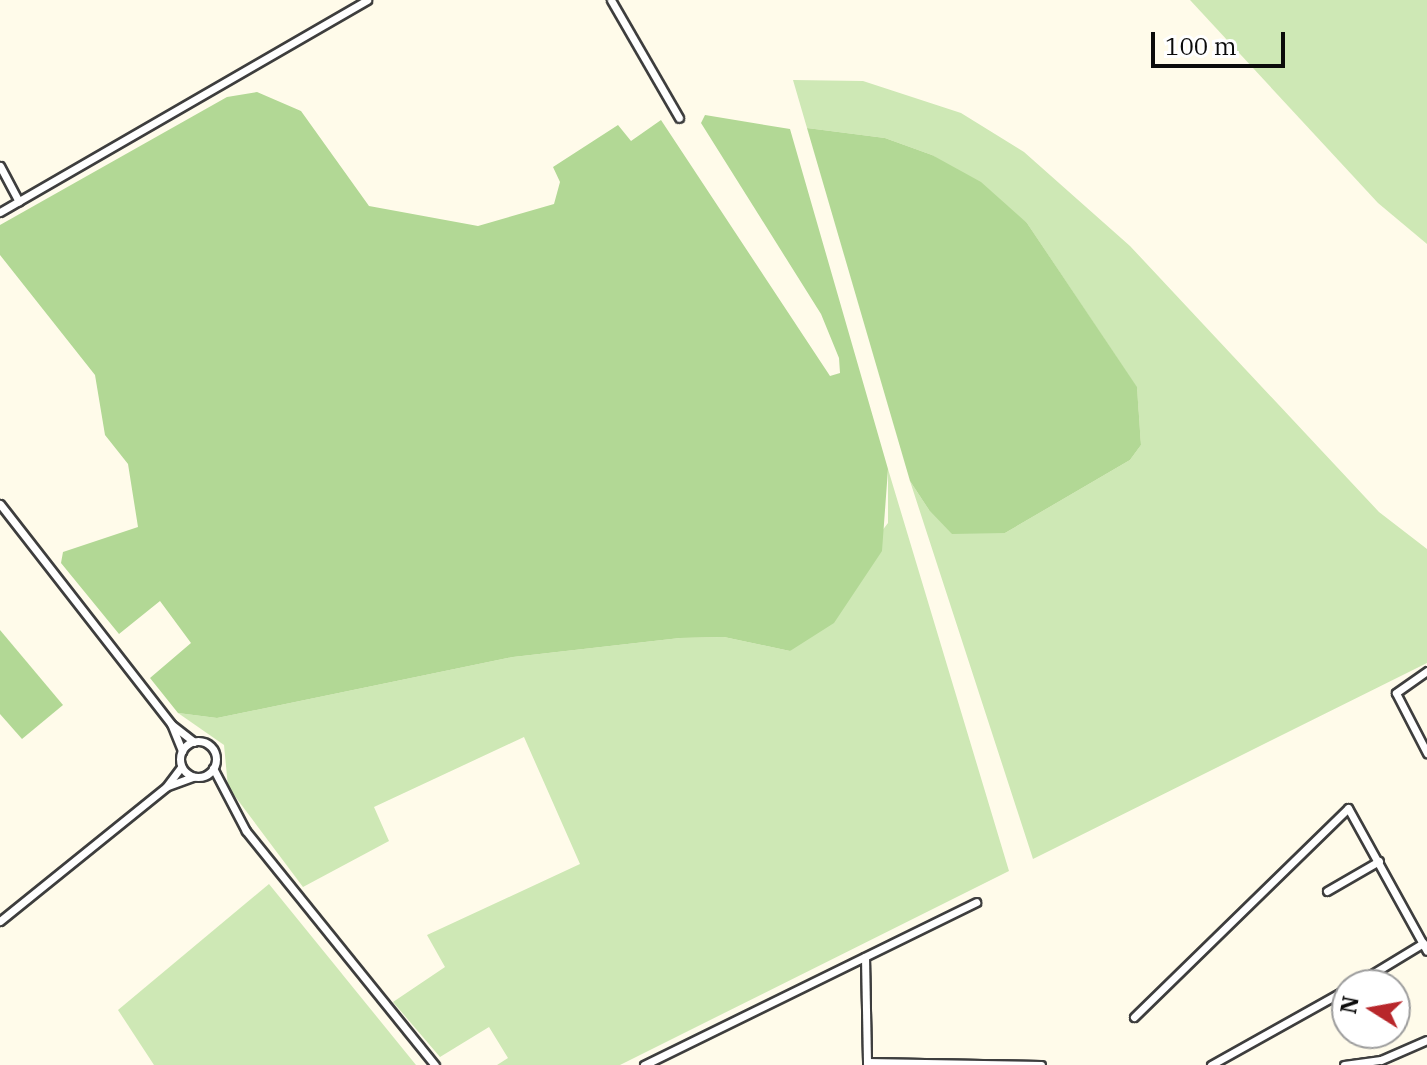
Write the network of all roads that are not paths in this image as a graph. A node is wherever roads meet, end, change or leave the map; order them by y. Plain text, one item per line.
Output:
1 (367, 0) edge
2 (611, 0) edge
3 (679, 118) dead end
4 (0, 166) edge
5 (19, 201) junction
6 (0, 212) edge
7 (0, 504) edge
8 (1427, 671) edge
9 (171, 724) junction
10 (194, 742) junction
11 (182, 751) junction
12 (1427, 753) edge
13 (181, 767) junction
14 (213, 768) junction
15 (197, 777) junction
16 (217, 785) junction
17 (166, 787) junction
18 (1379, 861) junction
19 (1327, 891) dead end
20 (976, 902) dead end
21 (0, 921) edge
22 (1425, 947) edge
23 (865, 957) junction
24 (1384, 969) edge
25 (1331, 998) edge
26 (1134, 1017) dead end
27 (1427, 1040) edge
28 (1382, 1062) edge
29 (867, 1064) edge
30 (435, 1065) edge
31 (644, 1065) edge
32 (1041, 1065) edge
33 (1211, 1065) edge
34 (1344, 1065) edge

1 - 5 street
2 - 3 street
4 - 5 street
5 - 6 street
7 - 9 street
8 - 12 street
9 - 10 street
9 - 11 street
10 - 11 street
10 - 14 street
11 - 13 street
13 - 15 street
13 - 17 street
14 - 15 street
14 - 16 street
15 - 16 street
15 - 17 street
16 - 30 street
17 - 21 street
18 - 19 street
18 - 22 street
18 - 26 street
20 - 23 street
22 - 24 street
23 - 29 street
23 - 31 street
25 - 33 street
27 - 28 street
28 - 34 street
29 - 32 street

